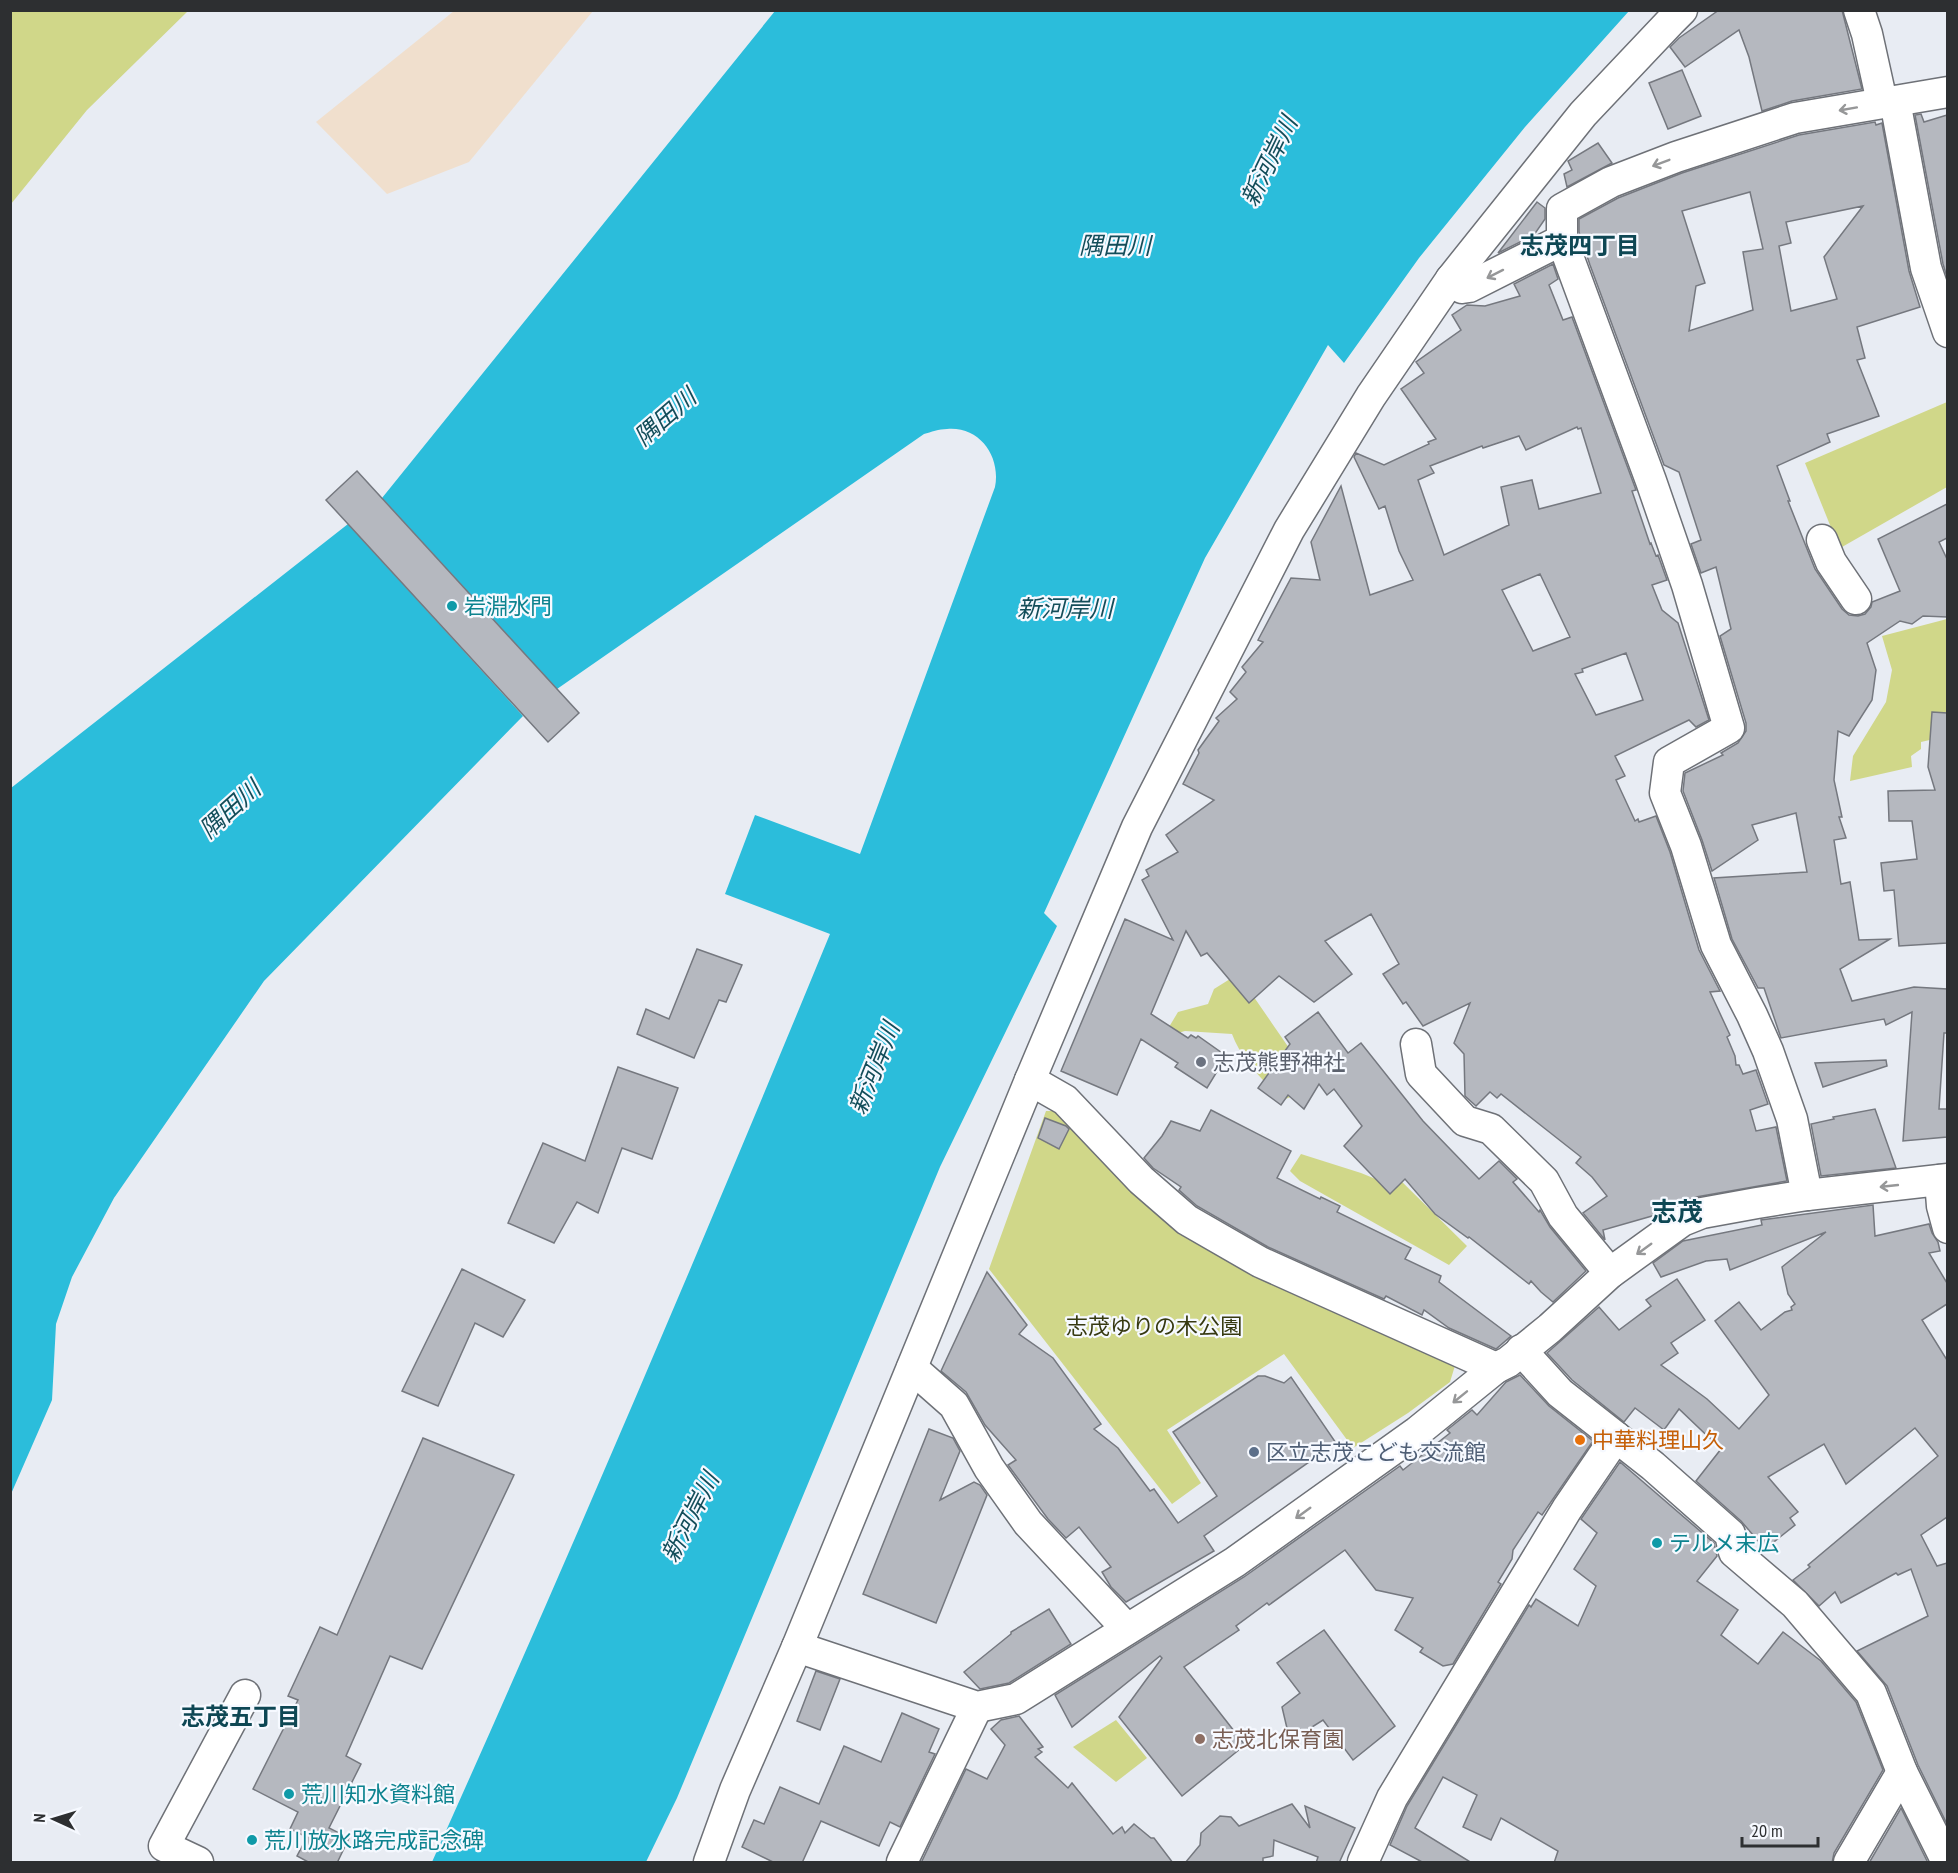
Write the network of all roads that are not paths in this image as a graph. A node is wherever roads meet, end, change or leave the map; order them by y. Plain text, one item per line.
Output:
1 (1682, 10) edge
2 (1859, 10) edge
3 (1947, 92) edge
4 (1888, 102) junction
5 (1562, 240) junction
6 (1450, 279) junction
7 (1947, 332) edge
8 (1822, 540) dead end
9 (1856, 599) dead end
10 (1416, 1044) dead end
11 (1030, 1080) junction
12 (1944, 1180) edge
13 (1807, 1195) junction
14 (1947, 1228) edge
15 (1610, 1273) junction
16 (1521, 1350) junction
17 (912, 1368) junction
18 (1496, 1368) junction
19 (1616, 1437) junction
20 (1128, 1629) junction
21 (797, 1647) junction
22 (245, 1695) dead end
23 (977, 1707) junction
24 (1902, 1772) junction
25 (735, 1790) junction
26 (198, 1863) edge
27 (688, 1863) edge
28 (709, 1863) edge
29 (902, 1863) edge
30 (1363, 1863) edge
31 (1849, 1863) edge
32 (1947, 1863) edge

1 - 6 street
2 - 4 street
3 - 4 street
4 -> 5 street
4 - 7 street
5 -> 6 street
5 - 13 street
6 - 11 street
8 - 9 street
10 - 15 street
11 - 17 street
11 - 18 street
12 -> 13 street
12 - 14 street
13 -> 15 street
15 - 16 street
16 - 18 street
16 - 19 street
17 - 20 street
17 - 21 street
18 -> 20 street
19 - 24 street
19 - 30 street
20 - 23 street
21 - 23 street
21 - 25 street
22 - 26 street
23 - 29 street
24 - 31 street
24 - 32 street
25 - 27 street
25 - 28 street

